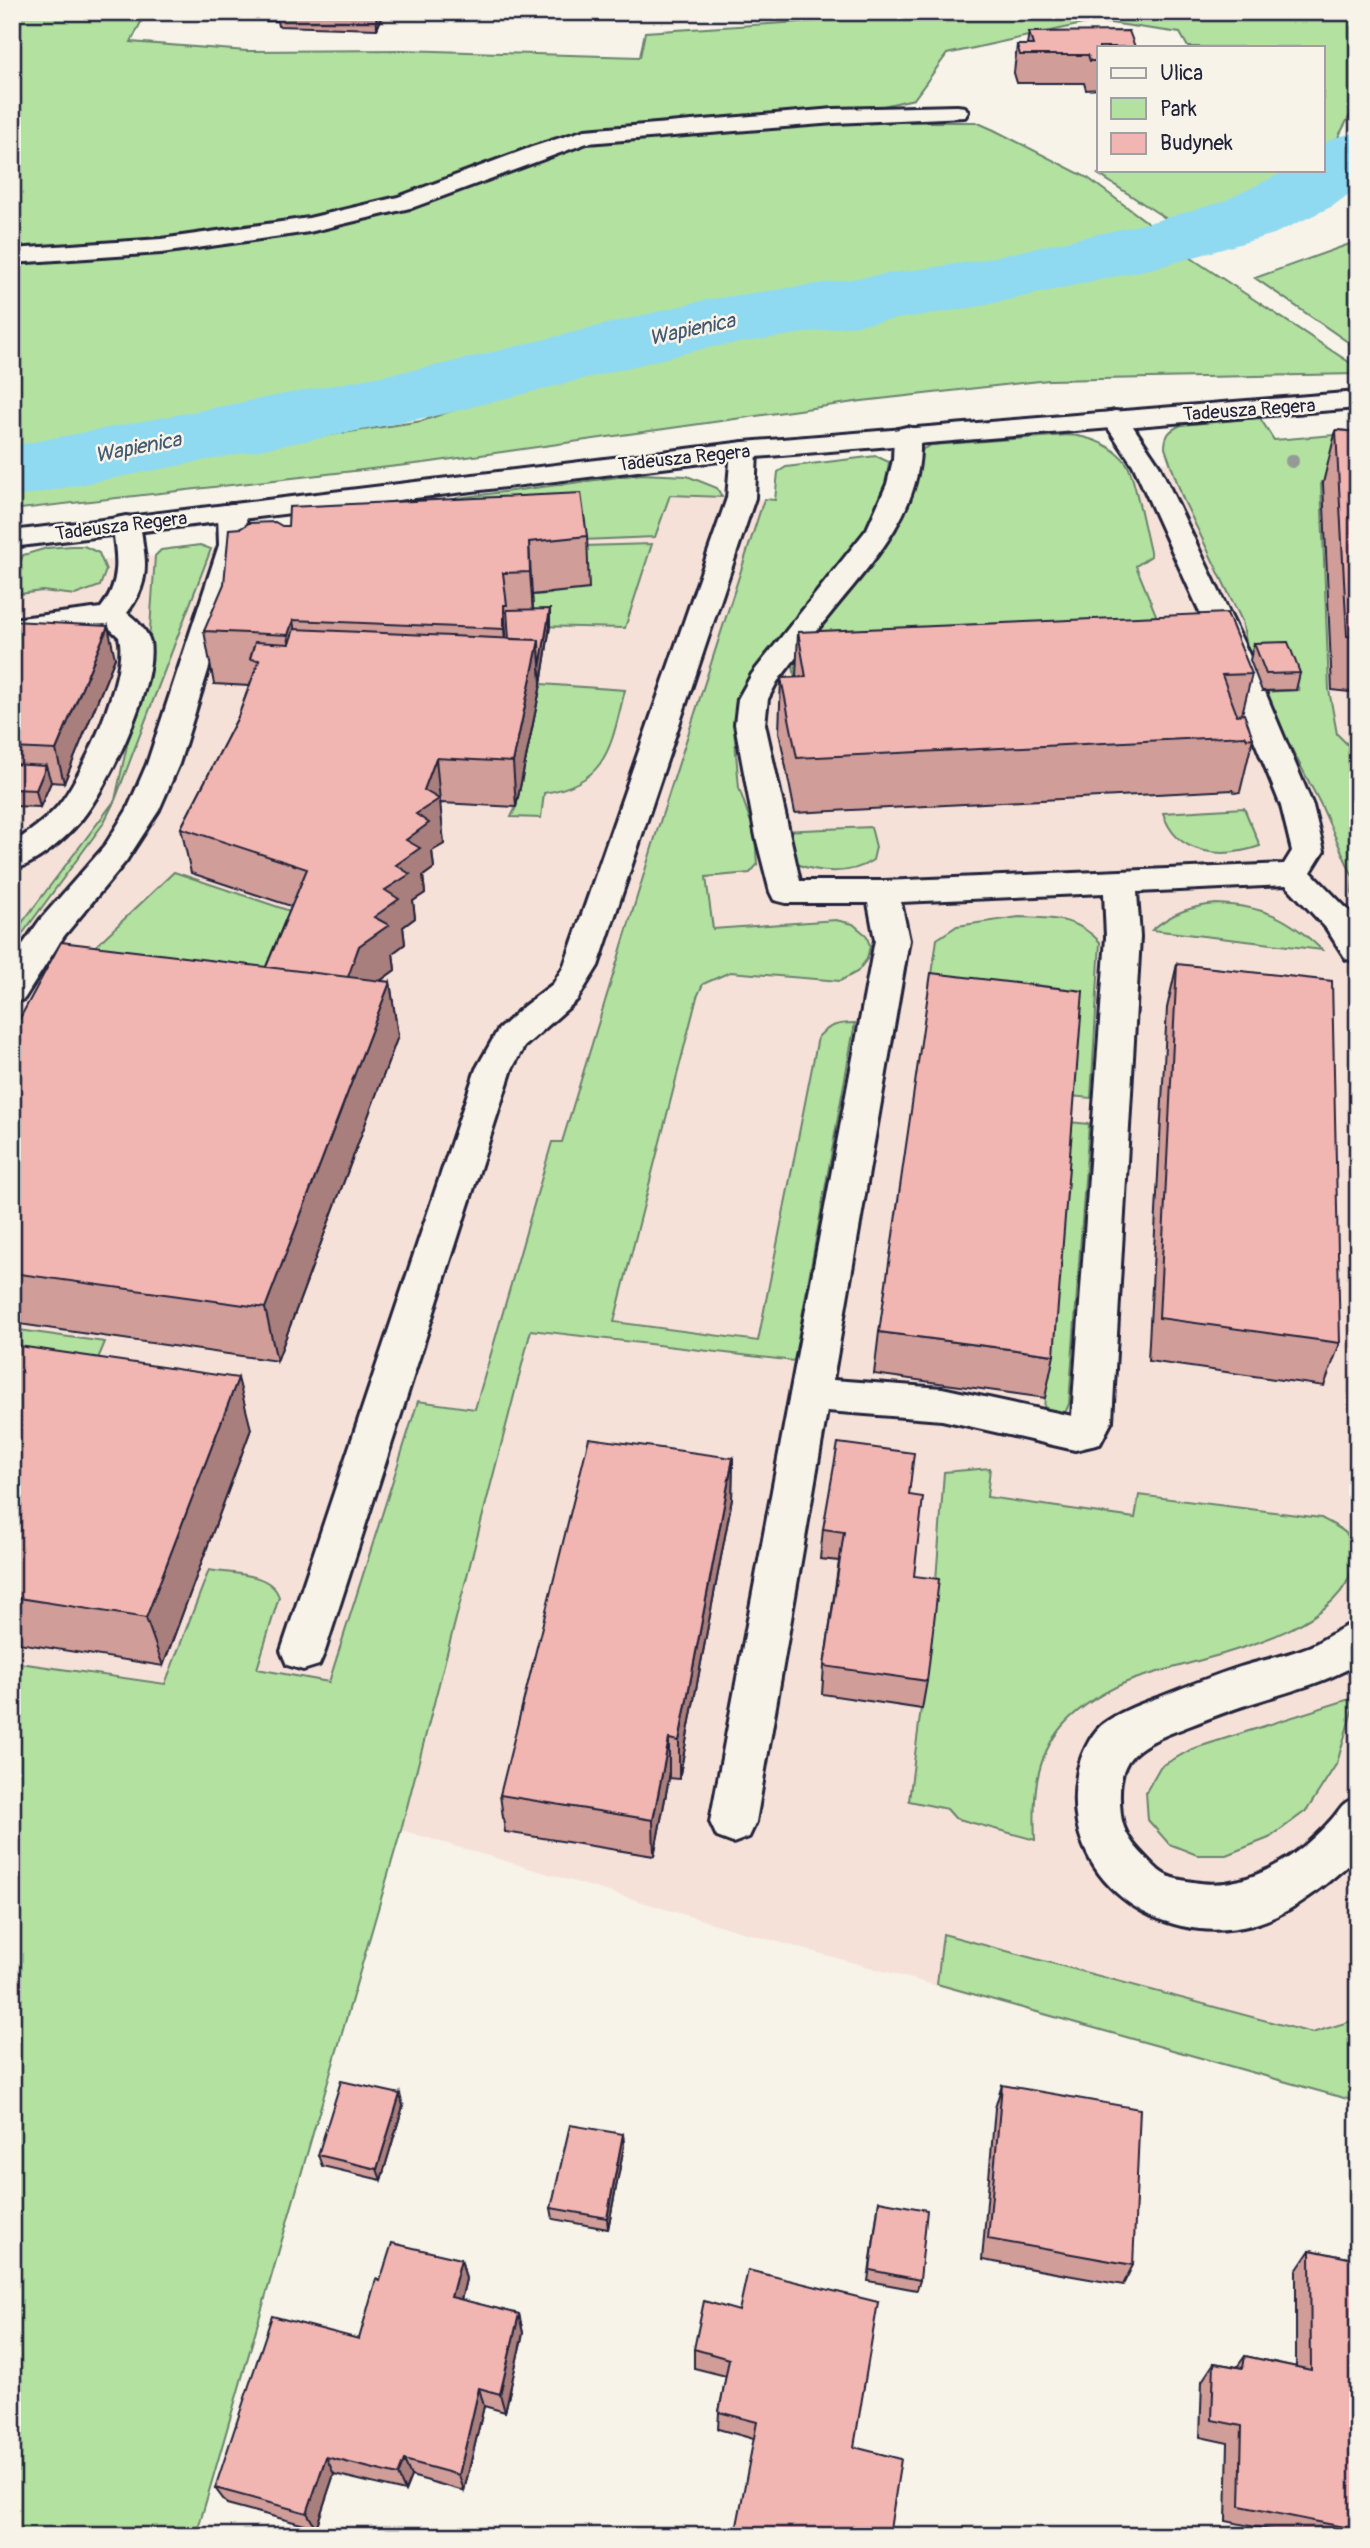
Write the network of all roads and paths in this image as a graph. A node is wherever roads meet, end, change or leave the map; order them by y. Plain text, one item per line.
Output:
1 (957, 112) dead end
2 (12, 256) edge
3 (1358, 400) edge
4 (1115, 419) junction
5 (907, 435) junction
6 (744, 450) junction
7 (232, 512) junction
8 (125, 524) junction
9 (12, 538) edge
10 (110, 615) junction
11 (12, 628) edge
12 (12, 860) edge
13 (1294, 874) junction
14 (1120, 882) junction
15 (883, 892) junction
16 (1358, 951) edge
17 (12, 991) edge
18 (810, 1394) junction
19 (1358, 1640) edge
20 (303, 1651) dead end
21 (1358, 1818) edge
22 (733, 1822) dead end

1 - 2 street
3 - 4 street, Tadeusza Regera
4 - 5 street, Tadeusza Regera
4 - 13 street
5 - 6 street, Tadeusza Regera
5 - 15 street
6 - 7 street, Tadeusza Regera
6 - 20 street
7 - 8 street, Tadeusza Regera
7 - 17 street
8 - 9 street, Tadeusza Regera
8 - 10 street
10 - 11 street
10 - 12 street
13 - 14 street
13 - 16 street
14 - 15 street
14 - 18 street
15 - 18 street
18 - 22 street
19 - 21 street

